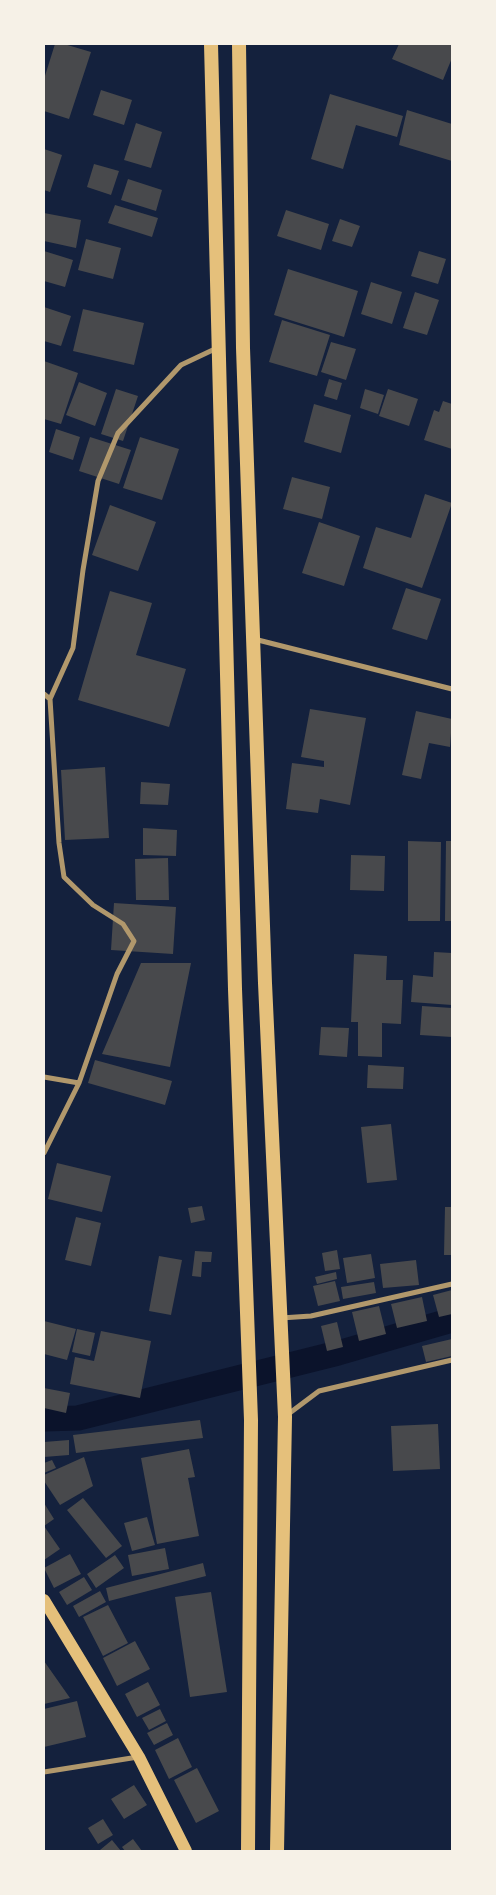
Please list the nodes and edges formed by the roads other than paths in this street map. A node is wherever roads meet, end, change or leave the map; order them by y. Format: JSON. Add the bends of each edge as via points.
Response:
{"nodes":[{"id":1,"x":211,"y":44,"type":"edge"},
{"id":2,"x":239,"y":44,"type":"edge"},
{"id":3,"x":218,"y":348,"type":"junction"},
{"id":4,"x":253,"y":638,"type":"junction"},
{"id":5,"x":452,"y":689,"type":"edge"},
{"id":6,"x":44,"y":694,"type":"edge"},
{"id":7,"x":50,"y":699,"type":"junction"},
{"id":8,"x":44,"y":1077,"type":"edge"},
{"id":9,"x":78,"y":1083,"type":"junction"},
{"id":10,"x":44,"y":1153,"type":"edge"},
{"id":11,"x":452,"y":1284,"type":"edge"},
{"id":12,"x":279,"y":1318,"type":"junction"},
{"id":13,"x":452,"y":1360,"type":"edge"},
{"id":14,"x":285,"y":1417,"type":"junction"},
{"id":15,"x":44,"y":1600,"type":"edge"},
{"id":16,"x":138,"y":1757,"type":"junction"},
{"id":17,"x":44,"y":1772,"type":"edge"},
{"id":18,"x":186,"y":1851,"type":"edge"},
{"id":19,"x":248,"y":1851,"type":"edge"},
{"id":20,"x":277,"y":1851,"type":"edge"}],
"edges":[{"from":1,"to":3,"type":"highway"},
{"from":2,"to":4,"type":"highway","via":[[243,348]]},
{"from":3,"to":7,"type":"street","via":[[181,365],[118,433],[98,481],[73,648]]},
{"from":3,"to":19,"type":"highway","via":[[251,1420]]},
{"from":4,"to":5,"type":"street"},
{"from":4,"to":12,"type":"highway"},
{"from":6,"to":7,"type":"street"},
{"from":7,"to":9,"type":"street","via":[[64,877],[93,905],[123,924],[134,941],[117,974]]},
{"from":8,"to":9,"type":"street"},
{"from":9,"to":10,"type":"street"},
{"from":11,"to":12,"type":"street","via":[[311,1316]]},
{"from":12,"to":14,"type":"highway"},
{"from":13,"to":14,"type":"street","via":[[319,1391]]},
{"from":14,"to":20,"type":"highway"},
{"from":15,"to":16,"type":"main road"},
{"from":16,"to":17,"type":"street"},
{"from":16,"to":18,"type":"main road"}]}
